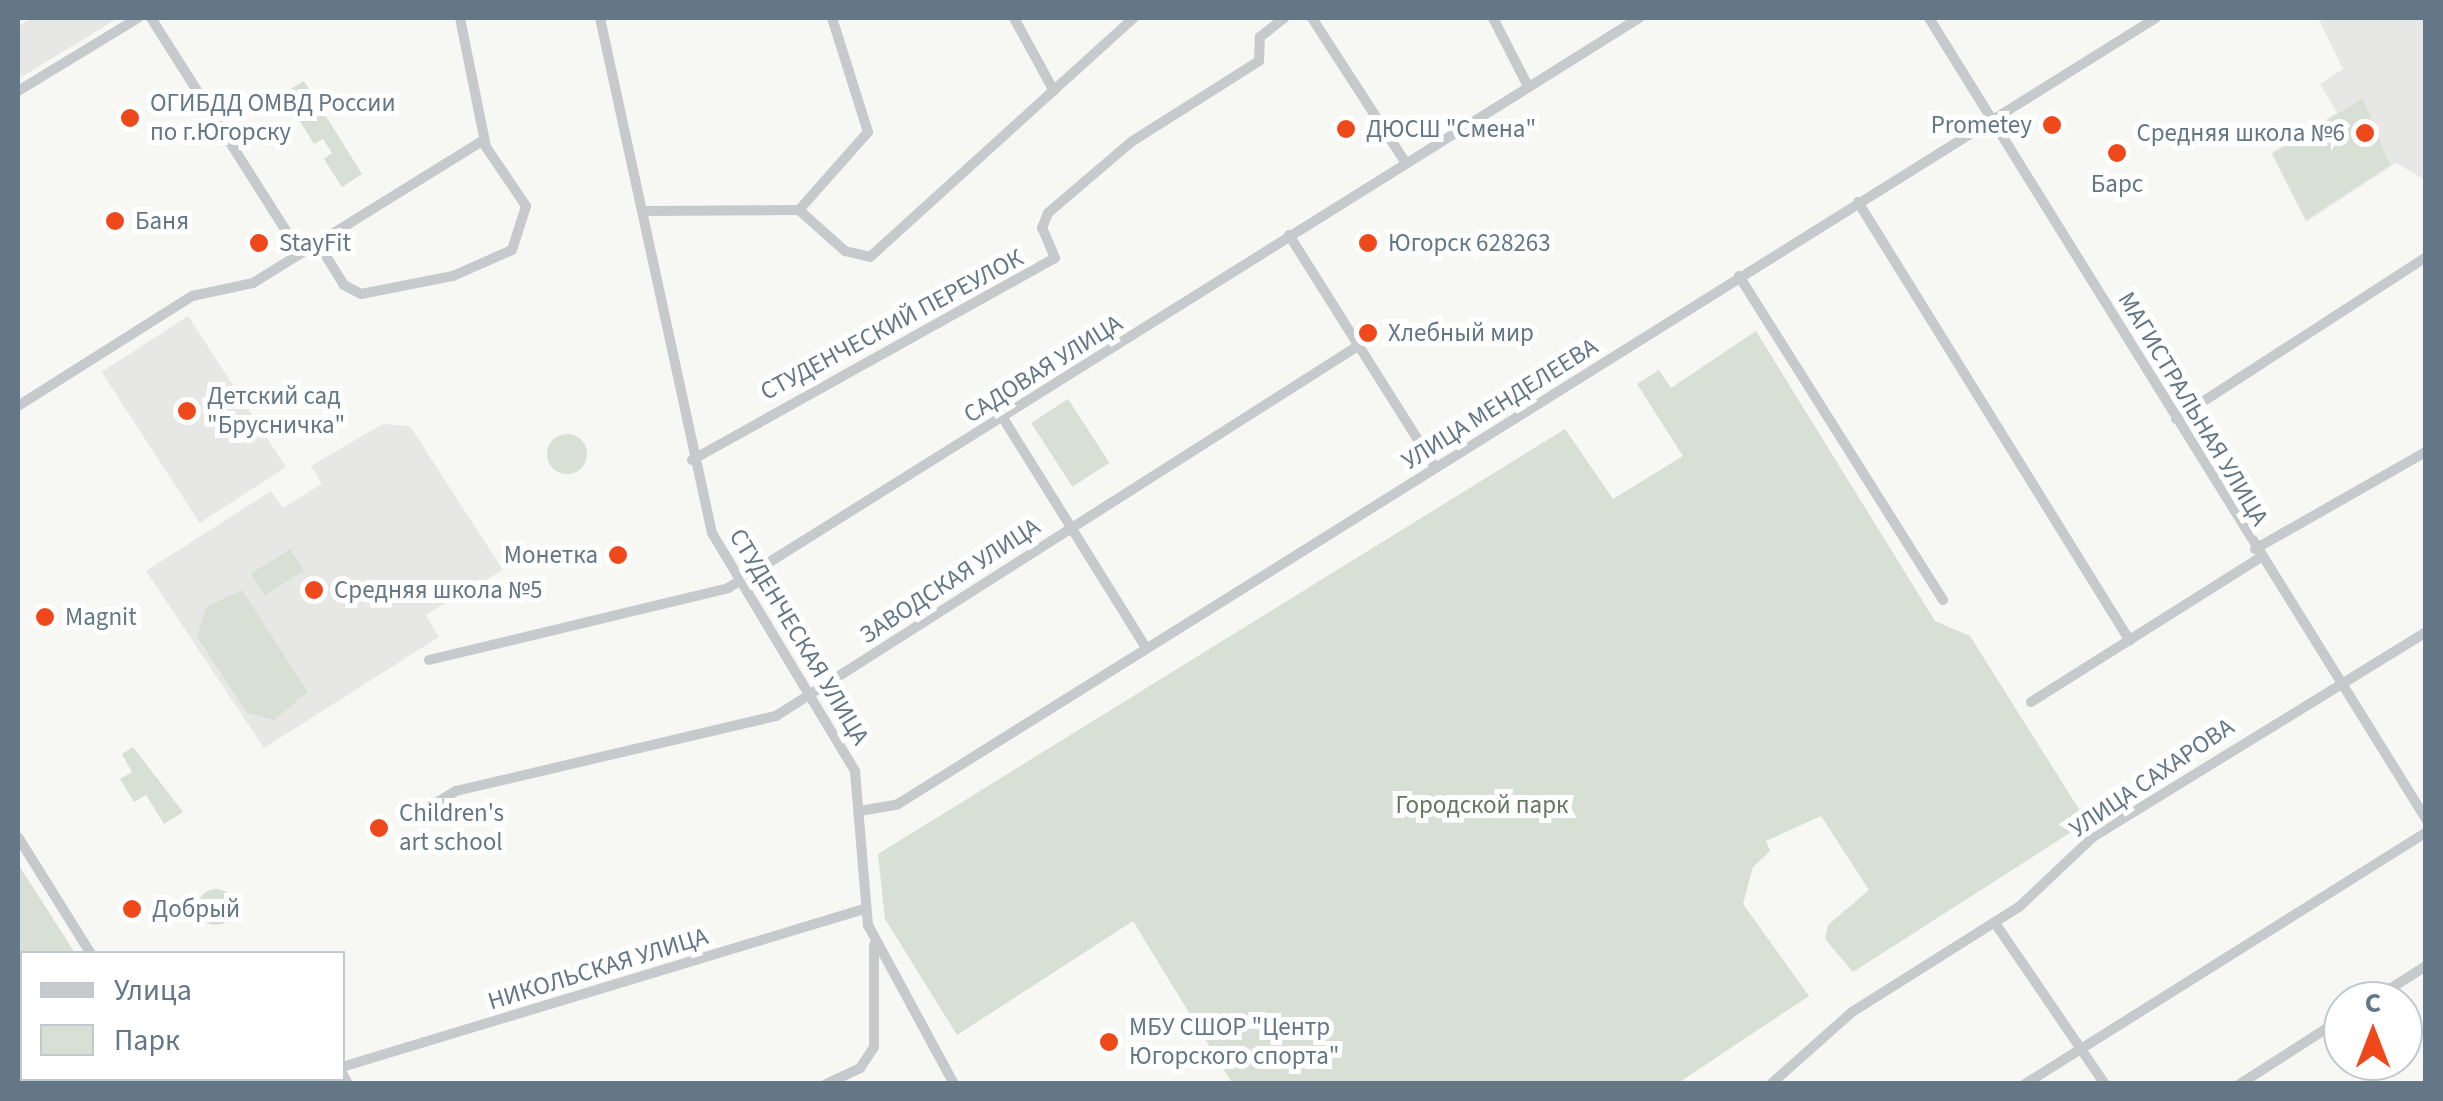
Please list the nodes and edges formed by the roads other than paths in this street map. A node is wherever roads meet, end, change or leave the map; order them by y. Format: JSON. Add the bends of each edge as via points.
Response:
{"nodes":[{"id":1,"x":138,"y":18,"type":"edge"},
{"id":2,"x":150,"y":18,"type":"edge"},
{"id":3,"x":460,"y":18,"type":"edge"},
{"id":4,"x":600,"y":18,"type":"edge"},
{"id":5,"x":832,"y":18,"type":"edge"},
{"id":6,"x":1014,"y":18,"type":"edge"},
{"id":7,"x":1134,"y":18,"type":"edge"},
{"id":8,"x":1284,"y":18,"type":"edge"},
{"id":9,"x":1312,"y":18,"type":"edge"},
{"id":10,"x":1494,"y":18,"type":"edge"},
{"id":11,"x":1639,"y":18,"type":"edge"},
{"id":12,"x":1929,"y":18,"type":"edge"},
{"id":13,"x":2156,"y":18,"type":"edge"},
{"id":14,"x":1528,"y":86,"type":"junction"},
{"id":15,"x":18,"y":91,"type":"edge"},
{"id":16,"x":1054,"y":91,"type":"junction"},
{"id":17,"x":1992,"y":119,"type":"junction"},
{"id":18,"x":484,"y":140,"type":"junction"},
{"id":19,"x":1404,"y":162,"type":"junction"},
{"id":20,"x":1858,"y":202,"type":"junction"},
{"id":21,"x":799,"y":210,"type":"junction"},
{"id":22,"x":644,"y":211,"type":"junction"},
{"id":23,"x":1289,"y":235,"type":"junction"},
{"id":24,"x":316,"y":240,"type":"junction"},
{"id":25,"x":299,"y":251,"type":"junction"},
{"id":26,"x":2426,"y":256,"type":"edge"},
{"id":27,"x":1738,"y":276,"type":"junction"},
{"id":28,"x":1358,"y":346,"type":"junction"},
{"id":29,"x":18,"y":406,"type":"edge"},
{"id":30,"x":1002,"y":418,"type":"junction"},
{"id":31,"x":2176,"y":419,"type":"junction"},
{"id":32,"x":2426,"y":452,"type":"edge"},
{"id":33,"x":692,"y":460,"type":"junction"},
{"id":34,"x":1436,"y":468,"type":"junction"},
{"id":35,"x":1072,"y":527,"type":"junction"},
{"id":36,"x":2258,"y":553,"type":"junction"},
{"id":37,"x":738,"y":582,"type":"junction"},
{"id":38,"x":1942,"y":600,"type":"dead end"},
{"id":39,"x":2426,"y":632,"type":"edge"},
{"id":40,"x":2130,"y":641,"type":"junction"},
{"id":41,"x":1146,"y":648,"type":"junction"},
{"id":42,"x":429,"y":660,"type":"dead end"},
{"id":43,"x":2340,"y":685,"type":"junction"},
{"id":44,"x":809,"y":695,"type":"junction"},
{"id":45,"x":2031,"y":702,"type":"dead end"},
{"id":46,"x":860,"y":811,"type":"junction"},
{"id":47,"x":421,"y":812,"type":"dead end"},
{"id":48,"x":2426,"y":819,"type":"edge"},
{"id":49,"x":2426,"y":832,"type":"edge"},
{"id":50,"x":18,"y":836,"type":"edge"},
{"id":51,"x":864,"y":909,"type":"junction"},
{"id":52,"x":1995,"y":923,"type":"junction"},
{"id":53,"x":874,"y":945,"type":"junction"},
{"id":54,"x":89,"y":951,"type":"edge"},
{"id":55,"x":2426,"y":966,"type":"edge"},
{"id":56,"x":2402,"y":981,"type":"edge"},
{"id":57,"x":2323,"y":1031,"type":"edge"},
{"id":58,"x":2080,"y":1048,"type":"junction"},
{"id":59,"x":345,"y":1069,"type":"edge"},
{"id":60,"x":851,"y":1079,"type":"edge"},
{"id":61,"x":826,"y":1084,"type":"edge"},
{"id":62,"x":954,"y":1084,"type":"edge"},
{"id":63,"x":1772,"y":1084,"type":"edge"},
{"id":64,"x":2025,"y":1084,"type":"edge"},
{"id":65,"x":2105,"y":1084,"type":"edge"},
{"id":66,"x":2240,"y":1084,"type":"edge"}],
"edges":[{"from":1,"to":15,"type":"street"},
{"from":2,"to":25,"type":"street"},
{"from":3,"to":18,"type":"street"},
{"from":4,"to":22,"type":"street","name":"СТУДЕНЧЕСКАЯ УЛИЦА"},
{"from":5,"to":21,"type":"street","via":[[868,132]]},
{"from":6,"to":16,"type":"street"},
{"from":7,"to":16,"type":"street"},
{"from":8,"to":33,"type":"street","name":"СТУДЕНЧЕСКИЙ ПЕРЕУЛОК","via":[[1260,37],[1259,61],[1132,142],[1048,212],[1042,228],[1055,258]]},
{"from":9,"to":19,"type":"street"},
{"from":10,"to":14,"type":"street"},
{"from":11,"to":14,"type":"street","name":"САДОВАЯ УЛИЦА"},
{"from":12,"to":17,"type":"street","name":"МАГИСТРАЛЬНАЯ УЛИЦА"},
{"from":13,"to":17,"type":"street","name":"УЛИЦА МЕНДЕЛЕЕВА"},
{"from":14,"to":19,"type":"street","name":"САДОВАЯ УЛИЦА"},
{"from":16,"to":21,"type":"street","via":[[883,249],[862,258]]},
{"from":17,"to":20,"type":"street","name":"УЛИЦА МЕНДЕЛЕЕВА"},
{"from":17,"to":31,"type":"street","name":"МАГИСТРАЛЬНАЯ УЛИЦА"},
{"from":18,"to":24,"type":"street"},
{"from":18,"to":24,"type":"street","via":[[526,206],[508,254],[372,294],[344,285]]},
{"from":19,"to":23,"type":"street","name":"САДОВАЯ УЛИЦА"},
{"from":20,"to":27,"type":"street","name":"УЛИЦА МЕНДЕЛЕЕВА"},
{"from":20,"to":40,"type":"street"},
{"from":21,"to":22,"type":"street"},
{"from":22,"to":33,"type":"street","name":"СТУДЕНЧЕСКАЯ УЛИЦА"},
{"from":23,"to":28,"type":"street"},
{"from":23,"to":30,"type":"street","name":"САДОВАЯ УЛИЦА"},
{"from":24,"to":25,"type":"street"},
{"from":25,"to":29,"type":"street","via":[[245,286],[192,296]]},
{"from":26,"to":31,"type":"street"},
{"from":27,"to":34,"type":"street","name":"УЛИЦА МЕНДЕЛЕЕВА"},
{"from":27,"to":38,"type":"street"},
{"from":28,"to":34,"type":"street"},
{"from":28,"to":35,"type":"street","name":"ЗАВОДСКАЯ УЛИЦА"},
{"from":30,"to":35,"type":"street"},
{"from":30,"to":37,"type":"street","name":"САДОВАЯ УЛИЦА"},
{"from":31,"to":36,"type":"street","name":"МАГИСТРАЛЬНАЯ УЛИЦА"},
{"from":32,"to":36,"type":"street"},
{"from":33,"to":37,"type":"street","name":"СТУДЕНЧЕСКАЯ УЛИЦА"},
{"from":34,"to":41,"type":"street","name":"УЛИЦА МЕНДЕЛЕЕВА"},
{"from":35,"to":41,"type":"street"},
{"from":35,"to":44,"type":"street","name":"ЗАВОДСКАЯ УЛИЦА"},
{"from":36,"to":40,"type":"street"},
{"from":36,"to":43,"type":"street","name":"МАГИСТРАЛЬНАЯ УЛИЦА"},
{"from":37,"to":42,"type":"street","name":"САДОВАЯ УЛИЦА"},
{"from":37,"to":44,"type":"street","name":"СТУДЕНЧЕСКАЯ УЛИЦА"},
{"from":39,"to":43,"type":"street","name":"УЛИЦА САХАРОВА"},
{"from":40,"to":45,"type":"street"},
{"from":41,"to":46,"type":"street","name":"УЛИЦА МЕНДЕЛЕЕВА","via":[[898,804]]},
{"from":43,"to":48,"type":"street","name":"МАГИСТРАЛЬНАЯ УЛИЦА"},
{"from":43,"to":52,"type":"street","name":"УЛИЦА САХАРОВА","via":[[2093,837]]},
{"from":44,"to":46,"type":"street","name":"СТУДЕНЧЕСКАЯ УЛИЦА","via":[[855,771]]},
{"from":44,"to":47,"type":"street","name":"ЗАВОДСКАЯ УЛИЦА","via":[[744,728],[456,791]]},
{"from":46,"to":51,"type":"street","name":"СТУДЕНЧЕСКАЯ УЛИЦА"},
{"from":49,"to":58,"type":"street"},
{"from":50,"to":54,"type":"street"},
{"from":51,"to":53,"type":"street","name":"СТУДЕНЧЕСКАЯ УЛИЦА"},
{"from":51,"to":59,"type":"street","name":"НИКОЛЬСКАЯ УЛИЦА"},
{"from":52,"to":58,"type":"street"},
{"from":52,"to":63,"type":"street","name":"УЛИЦА САХАРОВА","via":[[1852,1012]]},
{"from":53,"to":60,"type":"street","via":[[874,1048]]},
{"from":53,"to":62,"type":"street","name":"СТУДЕНЧЕСКАЯ УЛИЦА"},
{"from":55,"to":56,"type":"street"},
{"from":57,"to":66,"type":"street"},
{"from":58,"to":64,"type":"street"},
{"from":58,"to":65,"type":"street"},
{"from":60,"to":61,"type":"street"}]}
